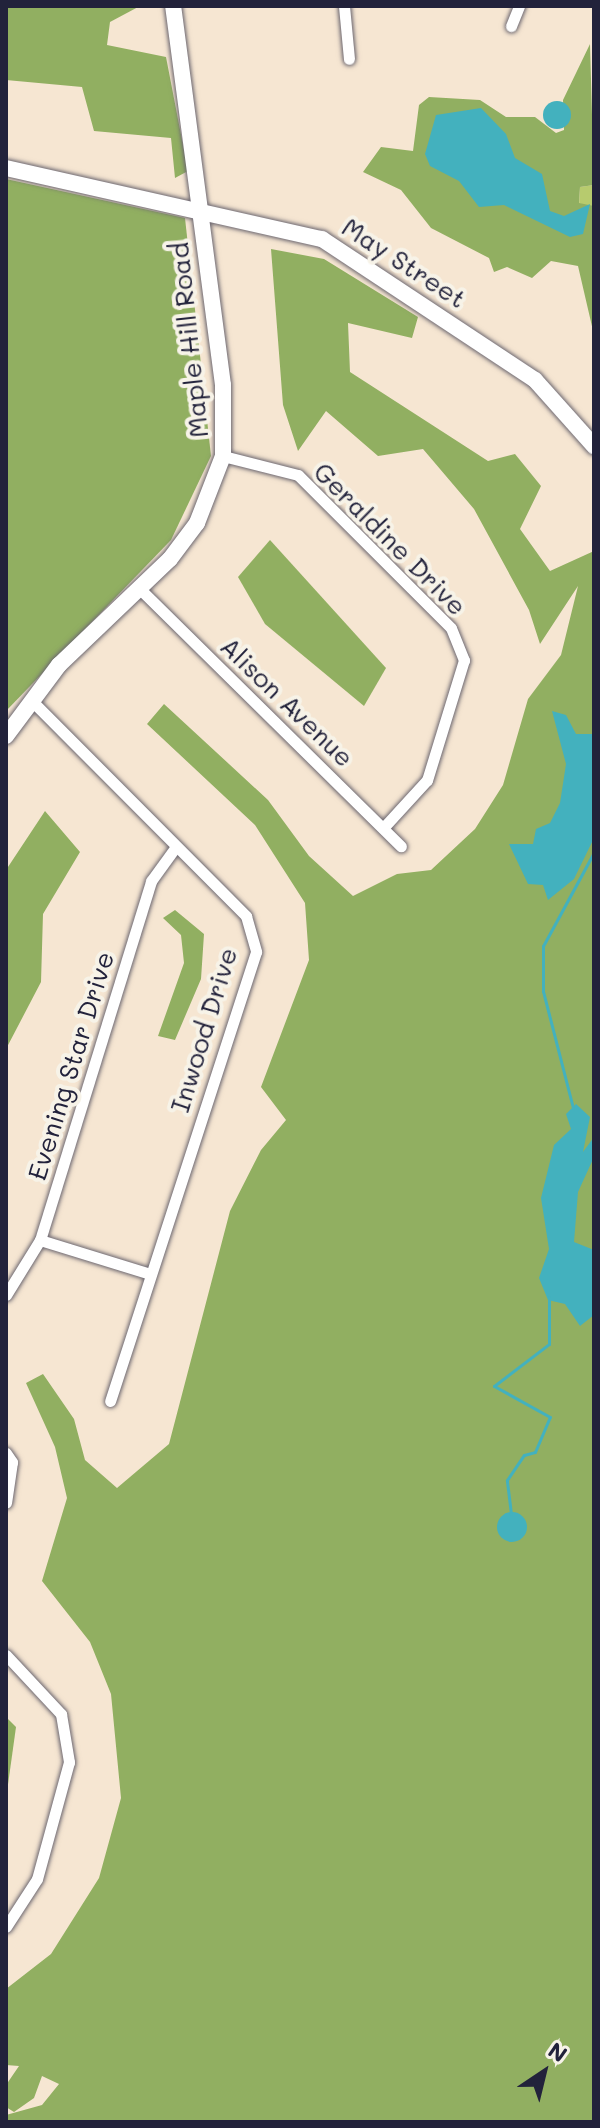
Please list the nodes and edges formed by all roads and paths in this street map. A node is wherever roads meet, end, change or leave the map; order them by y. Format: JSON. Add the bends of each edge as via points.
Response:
{"nodes":[{"id":1,"x":173,"y":6,"type":"edge"},
{"id":2,"x":344,"y":6,"type":"edge"},
{"id":3,"x":519,"y":6,"type":"edge"},
{"id":4,"x":511,"y":26,"type":"dead end"},
{"id":5,"x":349,"y":59,"type":"dead end"},
{"id":6,"x":6,"y":168,"type":"edge"},
{"id":7,"x":200,"y":208,"type":"junction"},
{"id":8,"x":594,"y":446,"type":"edge"},
{"id":9,"x":223,"y":456,"type":"junction"},
{"id":10,"x":141,"y":590,"type":"junction"},
{"id":11,"x":31,"y":700,"type":"junction"},
{"id":12,"x":6,"y":736,"type":"edge"},
{"id":13,"x":383,"y":828,"type":"junction"},
{"id":14,"x":401,"y":846,"type":"dead end"},
{"id":15,"x":175,"y":848,"type":"junction"},
{"id":16,"x":40,"y":1240,"type":"junction"},
{"id":17,"x":147,"y":1273,"type":"junction"},
{"id":18,"x":6,"y":1295,"type":"edge"},
{"id":19,"x":110,"y":1401,"type":"dead end"},
{"id":20,"x":6,"y":1453,"type":"edge"},
{"id":21,"x":6,"y":1503,"type":"edge"},
{"id":22,"x":6,"y":1655,"type":"edge"},
{"id":23,"x":6,"y":1927,"type":"edge"}],
"edges":[{"from":1,"to":7,"type":"street","name":"Maple Hill Road"},
{"from":2,"to":5,"type":"street"},
{"from":3,"to":4,"type":"street"},
{"from":6,"to":7,"type":"street","name":"May Street"},
{"from":7,"to":8,"type":"street","name":"May Street","via":[[312,235],[354,256],[535,380]]},
{"from":7,"to":9,"type":"street","name":"Maple Hill Road","via":[[223,385]]},
{"from":9,"to":10,"type":"street","name":"Maple Hill Road","via":[[197,523]]},
{"from":9,"to":13,"type":"street","name":"Geraldine Drive","via":[[298,475],[451,628],[464,660],[427,780]]},
{"from":10,"to":11,"type":"street","name":"Maple Hill Road"},
{"from":10,"to":13,"type":"street","name":"Alison Avenue"},
{"from":11,"to":12,"type":"street","name":"Maple Hill Road"},
{"from":11,"to":15,"type":"street","name":"Inwood Drive"},
{"from":13,"to":14,"type":"street","name":"Alison Avenue"},
{"from":15,"to":16,"type":"street","name":"Evening Star Drive","via":[[151,881]]},
{"from":15,"to":17,"type":"street","name":"Inwood Drive","via":[[246,916],[256,952]]},
{"from":16,"to":17,"type":"street"},
{"from":16,"to":18,"type":"street","name":"Evening Star Drive"},
{"from":17,"to":19,"type":"street","name":"Inwood Drive"},
{"from":20,"to":21,"type":"street","via":[[12,1462]]},
{"from":22,"to":23,"type":"street","via":[[61,1714],[69,1762],[37,1879]]}]}
